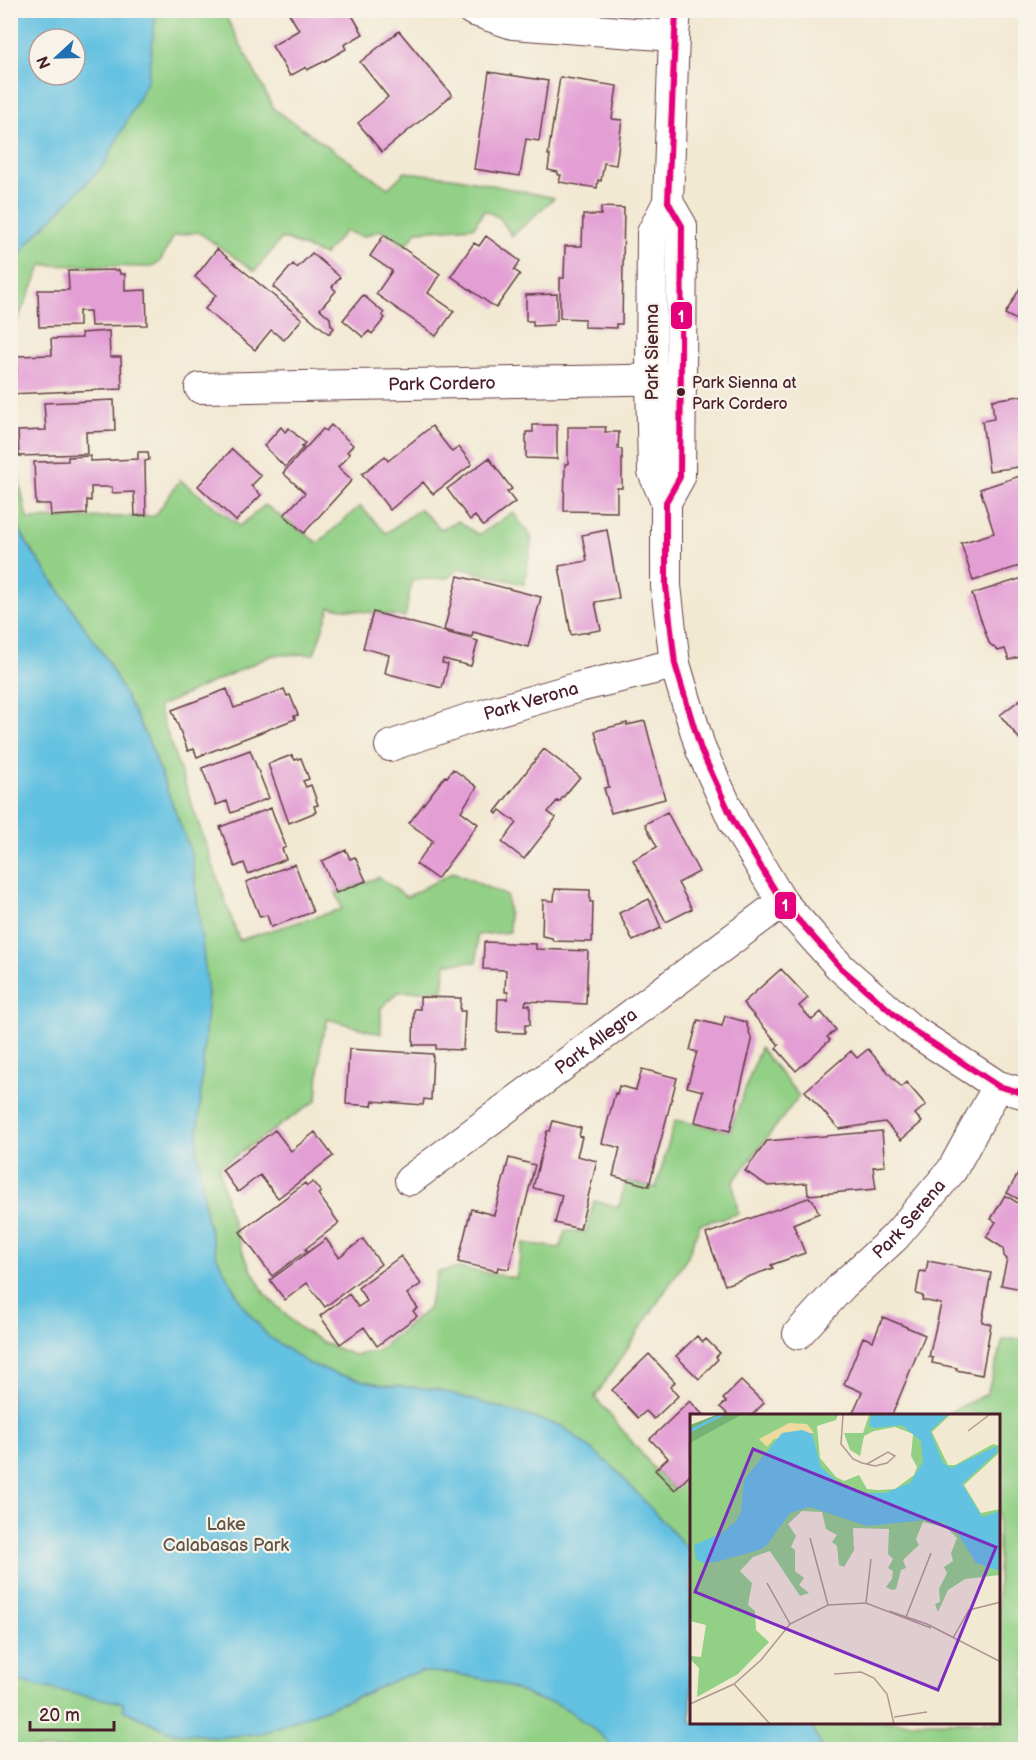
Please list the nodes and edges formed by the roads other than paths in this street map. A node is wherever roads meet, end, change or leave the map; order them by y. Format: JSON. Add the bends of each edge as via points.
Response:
{"nodes":[{"id":1,"x":472,"y":10,"type":"edge"},
{"id":2,"x":675,"y":23,"type":"edge"},
{"id":3,"x":668,"y":202,"type":"junction"},
{"id":4,"x":681,"y":379,"type":"junction"},
{"id":5,"x":651,"y":380,"type":"junction"},
{"id":6,"x":200,"y":388,"type":"dead end"},
{"id":7,"x":666,"y":502,"type":"junction"},
{"id":8,"x":675,"y":664,"type":"junction"},
{"id":9,"x":390,"y":746,"type":"dead end"},
{"id":10,"x":782,"y":902,"type":"junction"},
{"id":11,"x":1012,"y":1090,"type":"edge"},
{"id":12,"x":410,"y":1180,"type":"dead end"},
{"id":13,"x":798,"y":1334,"type":"dead end"}],
"edges":[{"from":1,"to":2,"type":"street","via":[[513,24]]},
{"from":2,"to":3,"type":"street","name":"Park Sienna"},
{"from":3,"to":4,"type":"street","name":"Park Sienna","via":[[682,226]]},
{"from":3,"to":5,"type":"street","name":"Park Sienna","via":[[652,233]]},
{"from":4,"to":5,"type":"street","name":"Park Cordero"},
{"from":4,"to":7,"type":"street","name":"Park Sienna","via":[[680,477]]},
{"from":5,"to":6,"type":"street","name":"Park Cordero"},
{"from":5,"to":7,"type":"street","name":"Park Sienna","via":[[653,472]]},
{"from":7,"to":8,"type":"street","name":"Park Sienna","via":[[666,586]]},
{"from":8,"to":9,"type":"street","name":"Park Verona","via":[[567,690]]},
{"from":8,"to":10,"type":"street","name":"Park Sienna","via":[[701,750],[734,822]]},
{"from":10,"to":11,"type":"street","name":"Park Sienna","via":[[841,968],[910,1029]]},
{"from":10,"to":12,"type":"street","name":"Park Allegra"},
{"from":11,"to":13,"type":"street","name":"Park Serena","via":[[895,1237]]}]}
